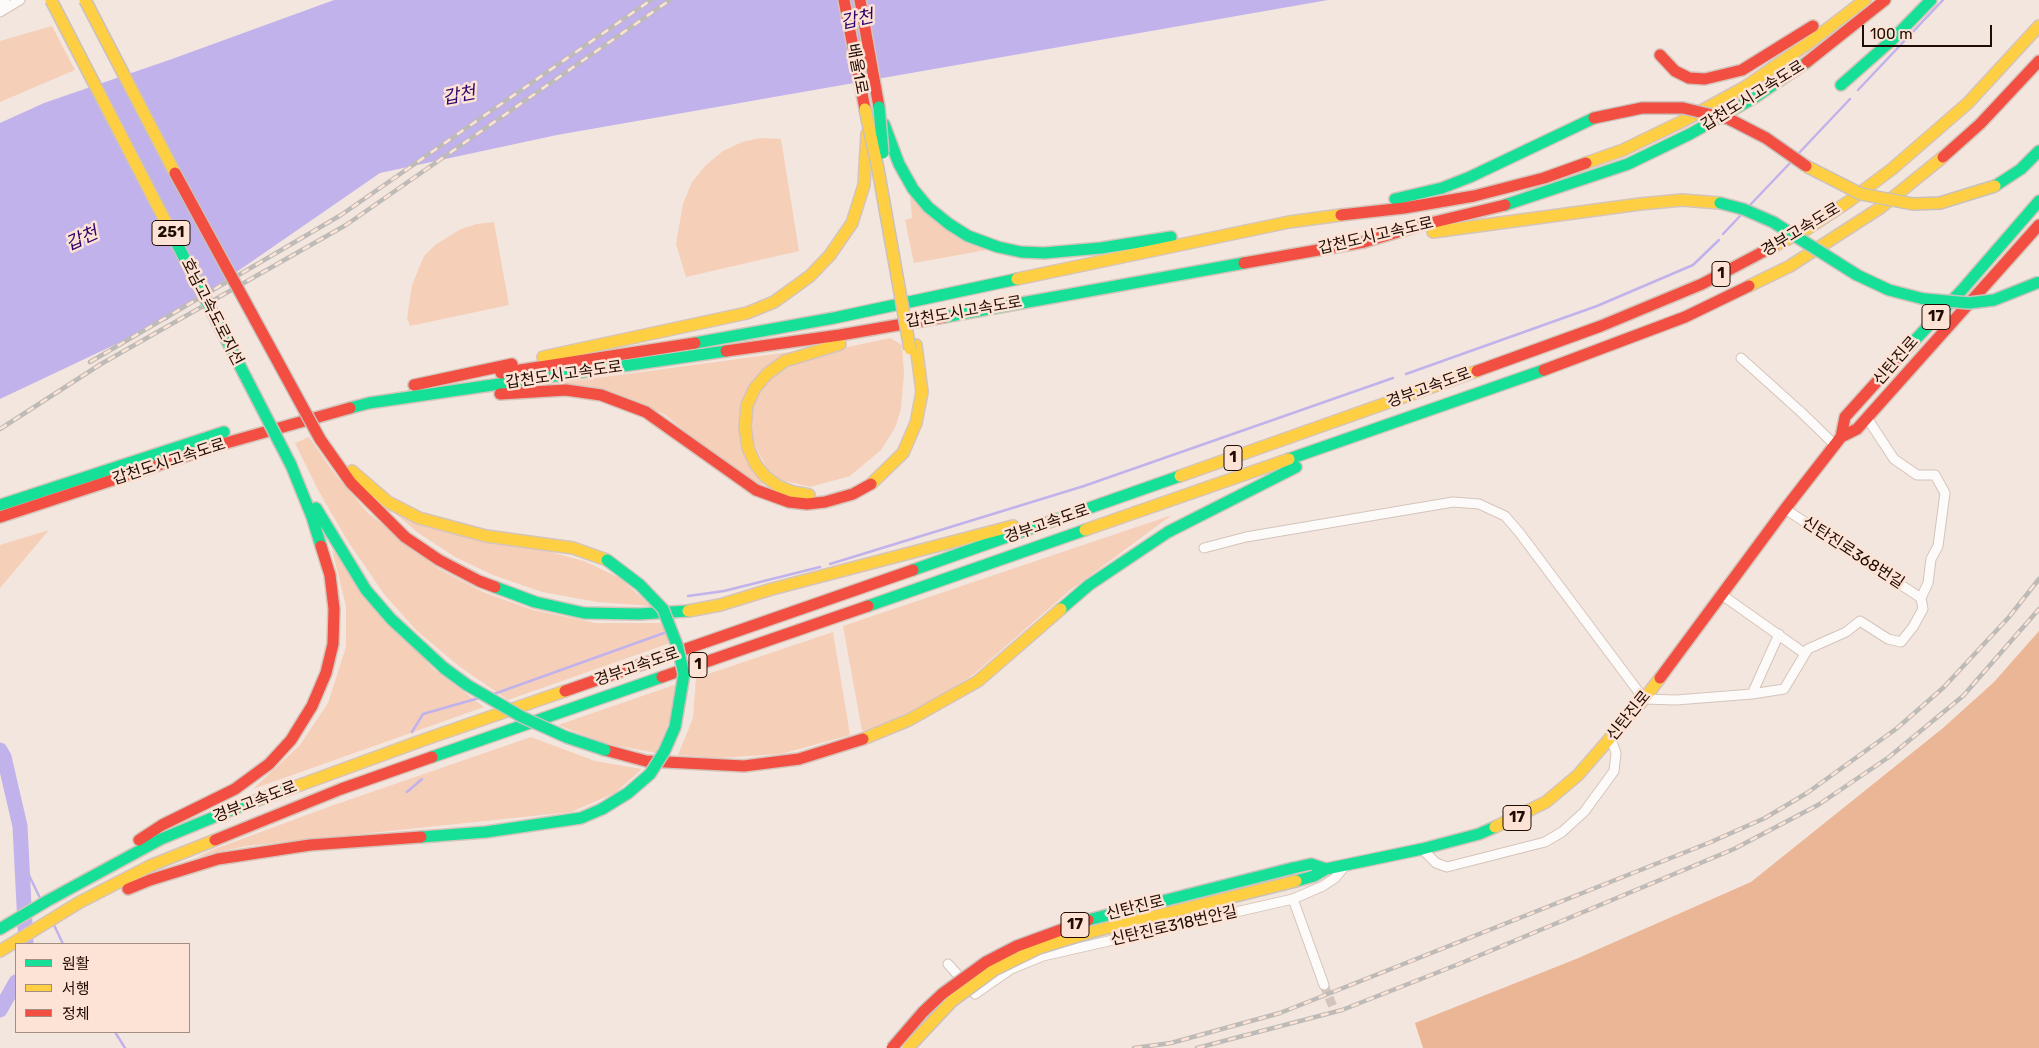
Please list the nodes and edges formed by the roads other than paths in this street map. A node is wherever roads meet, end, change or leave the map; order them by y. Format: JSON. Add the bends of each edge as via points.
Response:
{"nodes":[{"id":1,"x":5,"y":0,"type":"edge"},
{"id":2,"x":20,"y":0,"type":"edge"},
{"id":3,"x":50,"y":0,"type":"edge"},
{"id":4,"x":86,"y":0,"type":"edge"},
{"id":5,"x":844,"y":0,"type":"edge"},
{"id":6,"x":860,"y":0,"type":"edge"},
{"id":7,"x":1847,"y":0,"type":"edge"},
{"id":8,"x":1865,"y":0,"type":"edge"},
{"id":9,"x":1884,"y":0,"type":"edge"},
{"id":10,"x":1931,"y":0,"type":"edge"},
{"id":11,"x":0,"y":6,"type":"edge"},
{"id":12,"x":0,"y":12,"type":"edge"},
{"id":13,"x":2039,"y":26,"type":"edge"},
{"id":14,"x":1660,"y":55,"type":"dead end"},
{"id":15,"x":2039,"y":61,"type":"edge"},
{"id":16,"x":1842,"y":85,"type":"dead end"},
{"id":17,"x":879,"y":106,"type":"junction"},
{"id":18,"x":865,"y":109,"type":"junction"},
{"id":19,"x":2039,"y":152,"type":"edge"},
{"id":20,"x":2039,"y":201,"type":"edge"},
{"id":21,"x":1337,"y":215,"type":"junction"},
{"id":22,"x":1289,"y":222,"type":"junction"},
{"id":23,"x":2039,"y":225,"type":"edge"},
{"id":24,"x":1364,"y":242,"type":"junction"},
{"id":25,"x":2039,"y":282,"type":"edge"},
{"id":26,"x":1000,"y":305,"type":"junction"},
{"id":27,"x":913,"y":347,"type":"junction"},
{"id":28,"x":1740,"y":358,"type":"dead end"},
{"id":29,"x":414,"y":385,"type":"junction"},
{"id":30,"x":446,"y":392,"type":"junction"},
{"id":31,"x":1867,"y":418,"type":"junction"},
{"id":32,"x":1351,"y":438,"type":"junction"},
{"id":33,"x":320,"y":439,"type":"junction"},
{"id":34,"x":1838,"y":441,"type":"junction"},
{"id":35,"x":291,"y":465,"type":"junction"},
{"id":36,"x":1126,"y":496,"type":"junction"},
{"id":37,"x":0,"y":505,"type":"edge"},
{"id":38,"x":1785,"y":509,"type":"junction"},
{"id":39,"x":0,"y":517,"type":"edge"},
{"id":40,"x":1204,"y":548,"type":"dead end"},
{"id":41,"x":1722,"y":595,"type":"junction"},
{"id":42,"x":1921,"y":598,"type":"junction"},
{"id":43,"x":1778,"y":634,"type":"junction"},
{"id":44,"x":1804,"y":653,"type":"junction"},
{"id":45,"x":1752,"y":694,"type":"junction"},
{"id":46,"x":1644,"y":698,"type":"junction"},
{"id":47,"x":1611,"y":739,"type":"junction"},
{"id":48,"x":1422,"y":849,"type":"junction"},
{"id":49,"x":1347,"y":864,"type":"junction"},
{"id":50,"x":1326,"y":869,"type":"junction"},
{"id":51,"x":1293,"y":899,"type":"junction"},
{"id":52,"x":47,"y":901,"type":"junction"},
{"id":53,"x":56,"y":916,"type":"junction"},
{"id":54,"x":0,"y":929,"type":"edge"},
{"id":55,"x":0,"y":951,"type":"edge"},
{"id":56,"x":948,"y":964,"type":"dead end"},
{"id":57,"x":1324,"y":985,"type":"tunnel mouth"},
{"id":58,"x":892,"y":1048,"type":"edge"},
{"id":59,"x":908,"y":1048,"type":"edge"}],
"edges":[{"from":1,"to":11,"type":"street"},
{"from":2,"to":12,"type":"street"},
{"from":3,"to":35,"type":"main road","name":"호남고속도로지선","number":"251","bridge":true},
{"from":4,"to":33,"type":"main road","name":"호남고속도로지선","number":"251","bridge":true},
{"from":5,"to":18,"type":"main road","name":"배울1로"},
{"from":6,"to":17,"type":"main road","name":"배울1로"},
{"from":7,"to":14,"type":"main road","via":[[1807,31],[1742,70],[1706,79],[1689,78],[1675,71]]},
{"from":8,"to":21,"type":"main road","name":"갑천도시고속도로","via":[[1746,87],[1623,150],[1544,178],[1474,196]]},
{"from":9,"to":24,"type":"main road","name":"갑천도시고속도로","via":[[1820,53],[1754,98],[1628,164],[1550,192]]},
{"from":10,"to":16,"type":"main road"},
{"from":13,"to":36,"type":"main road","name":"경부고속도로","number":"1","via":[[1968,103],[1892,170],[1824,218],[1767,251],[1702,284],[1610,322]]},
{"from":15,"to":32,"type":"main road","name":"경부고속도로","number":"1","via":[[1980,124],[1914,182],[1790,266],[1629,340]]},
{"from":17,"to":22,"type":"main road","bridge":true,"via":[[899,164],[928,207],[968,236],[998,247],[1021,252],[1077,251],[1234,226]]},
{"from":17,"to":27,"type":"main road","bridge":true},
{"from":18,"to":27,"type":"main road","bridge":true},
{"from":18,"to":29,"type":"main road","bridge":true,"via":[[864,185],[852,223],[830,255],[810,276],[774,302],[717,320]]},
{"from":19,"to":21,"type":"main road","bridge":true,"via":[[1996,186],[1940,203],[1913,204],[1861,194],[1814,171],[1766,138],[1729,119],[1682,108],[1642,108],[1594,118],[1442,188]]},
{"from":20,"to":34,"type":"main road","name":"신탄진로","number":"17","via":[[1846,417]]},
{"from":21,"to":22,"type":"main road","name":"갑천도시고속도로"},
{"from":22,"to":29,"type":"main road","name":"갑천도시고속도로","via":[[825,320],[645,352]]},
{"from":23,"to":31,"type":"main road","name":"신탄진로","number":"17"},
{"from":24,"to":25,"type":"main road","bridge":true,"via":[[1682,200],[1720,203],[1743,209],[1772,222],[1857,275],[1889,290],[1924,299],[1969,303],[1994,300]]},
{"from":24,"to":26,"type":"main road","name":"갑천도시고속도로"},
{"from":26,"to":27,"type":"main road","via":[[816,350],[785,362],[767,374],[747,405],[744,427],[748,448],[756,465],[778,486],[809,495],[824,494],[862,480],[885,462],[902,438],[911,410]]},
{"from":26,"to":30,"type":"main road","name":"갑천도시고속도로","via":[[840,335]]},
{"from":27,"to":30,"type":"main road","via":[[922,392],[916,423],[902,453],[867,487],[841,498],[807,504],[789,502],[756,490],[646,412],[601,395],[566,390],[494,394]]},
{"from":28,"to":34,"type":"street"},
{"from":29,"to":37,"type":"main road","name":"갑천도시고속도로","via":[[366,394],[214,435]]},
{"from":30,"to":39,"type":"main road","name":"갑천도시고속도로","via":[[335,411],[219,445]]},
{"from":31,"to":34,"type":"main road","name":"신탄진로","number":"17"},
{"from":31,"to":42,"type":"street","via":[[1894,459],[1917,475],[1935,475],[1945,493],[1938,546],[1931,559],[1928,583]]},
{"from":32,"to":35,"type":"main road","bridge":true,"via":[[1168,532],[1089,585],[978,681],[909,720],[799,759],[744,766],[646,761],[605,750],[522,717],[467,685],[390,619],[366,590]]},
{"from":32,"to":53,"type":"main road","name":"경부고속도로","number":"1","via":[[341,788],[152,865]]},
{"from":33,"to":36,"type":"main road","via":[[351,483],[373,507],[405,536],[439,560],[479,581],[535,602],[584,612],[648,614],[685,612],[720,605]]},
{"from":33,"to":53,"type":"main road","bridge":true,"via":[[388,502],[419,518],[486,536],[573,548],[607,560],[640,585],[663,609],[684,674],[682,700],[664,752],[650,774],[628,793],[581,818],[496,831],[310,845],[218,859],[150,880]]},
{"from":34,"to":38,"type":"main road","name":"신탄진로","number":"17"},
{"from":35,"to":52,"type":"main road","via":[[330,575],[334,609],[333,644],[326,673],[312,706],[291,740],[269,764],[249,779],[216,800],[162,825]]},
{"from":36,"to":52,"type":"main road","name":"경부고속도로","number":"1","via":[[236,808],[161,839]]},
{"from":38,"to":41,"type":"main road","name":"신탄진로","number":"17"},
{"from":38,"to":42,"type":"street","name":"신탄진로368번길"},
{"from":40,"to":46,"type":"street","via":[[1246,537],[1453,502],[1479,504],[1505,516],[1519,532]]},
{"from":41,"to":43,"type":"street"},
{"from":41,"to":46,"type":"main road","name":"신탄진로","number":"17"},
{"from":42,"to":44,"type":"street","via":[[1923,609],[1901,642],[1888,639],[1860,621],[1846,632]]},
{"from":43,"to":44,"type":"street"},
{"from":43,"to":45,"type":"street"},
{"from":44,"to":45,"type":"street","via":[[1784,689]]},
{"from":45,"to":46,"type":"street","via":[[1676,700]]},
{"from":46,"to":47,"type":"main road","name":"신탄진로","number":"17"},
{"from":47,"to":48,"type":"main road","name":"신탄진로","number":"17","via":[[1578,775],[1546,802],[1479,834]]},
{"from":47,"to":48,"type":"street","via":[[1616,754],[1614,771],[1584,812],[1545,842],[1448,867],[1436,863]]},
{"from":48,"to":49,"type":"main road","name":"신탄진로","number":"17"},
{"from":49,"to":50,"type":"main road","name":"신탄진로","number":"17"},
{"from":49,"to":51,"type":"street","name":"신탄진로318번안길","via":[[1335,878]]},
{"from":50,"to":58,"type":"main road","name":"신탄진로","number":"17","bridge":true,"via":[[1312,864],[1293,868],[1089,920],[1017,946],[986,962],[942,994]]},
{"from":50,"to":59,"type":"main road","name":"신탄진로","number":"17","bridge":true,"via":[[1296,881],[1039,948],[994,970],[952,1001]]},
{"from":51,"to":56,"type":"street","name":"신탄진로318번안길","via":[[1043,956],[1011,969],[975,994]]},
{"from":51,"to":57,"type":"street"},
{"from":52,"to":54,"type":"main road","name":"경부고속도로","number":"1"},
{"from":53,"to":55,"type":"main road","name":"경부고속도로","number":"1"}]}
